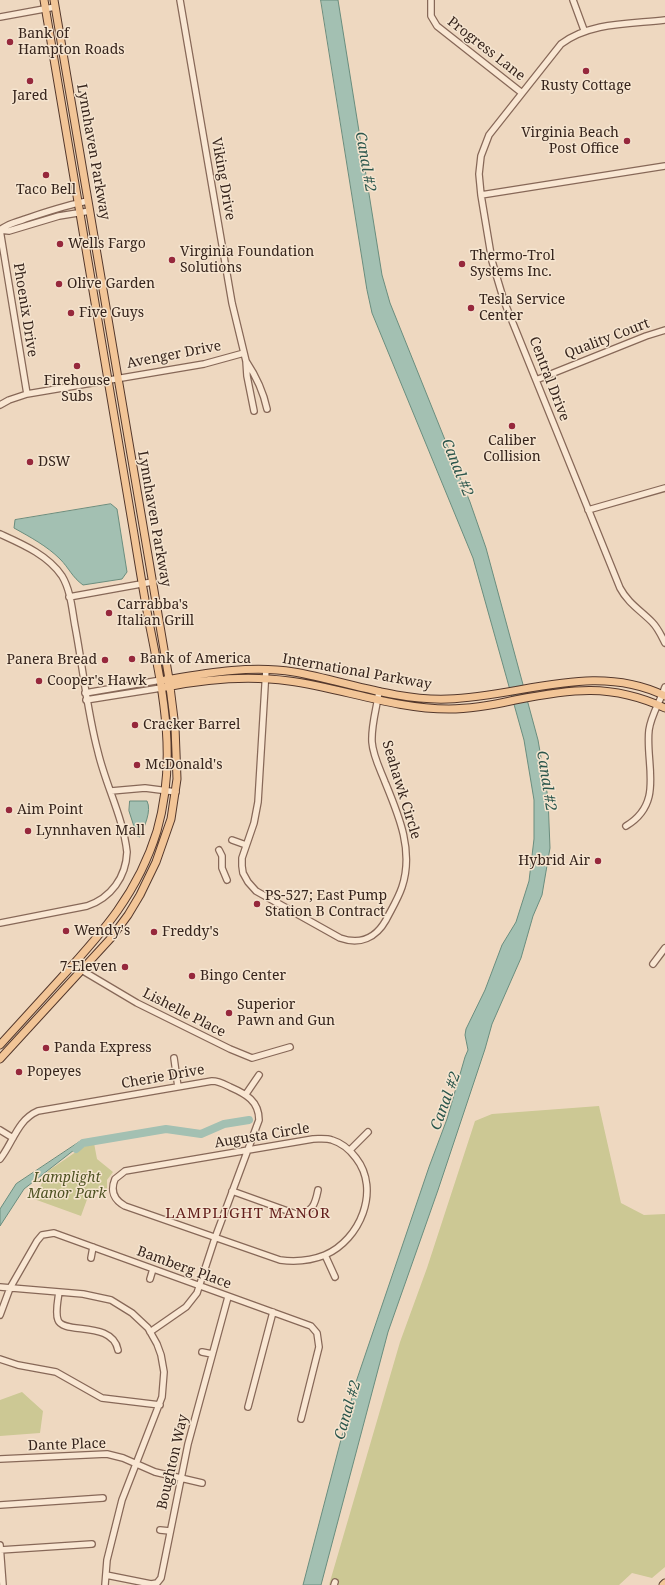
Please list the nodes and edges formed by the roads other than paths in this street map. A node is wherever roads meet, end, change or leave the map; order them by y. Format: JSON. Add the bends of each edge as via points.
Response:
{"nodes":[{"id":1,"x":44,"y":0,"type":"edge"},
{"id":2,"x":180,"y":0,"type":"edge"},
{"id":3,"x":431,"y":0,"type":"edge"},
{"id":4,"x":573,"y":0,"type":"edge"},
{"id":5,"x":55,"y":4,"type":"edge"},
{"id":6,"x":46,"y":9,"type":"junction"},
{"id":7,"x":0,"y":16,"type":"edge"},
{"id":8,"x":665,"y":20,"type":"edge"},
{"id":9,"x":584,"y":30,"type":"junction"},
{"id":10,"x":522,"y":93,"type":"junction"},
{"id":11,"x":665,"y":166,"type":"edge"},
{"id":12,"x":481,"y":195,"type":"junction"},
{"id":13,"x":88,"y":201,"type":"junction"},
{"id":14,"x":79,"y":203,"type":"junction"},
{"id":15,"x":90,"y":211,"type":"junction"},
{"id":16,"x":80,"y":213,"type":"junction"},
{"id":17,"x":0,"y":230,"type":"edge"},
{"id":18,"x":665,"y":330,"type":"edge"},
{"id":19,"x":244,"y":353,"type":"junction"},
{"id":20,"x":246,"y":361,"type":"junction"},
{"id":21,"x":118,"y":379,"type":"junction"},
{"id":22,"x":109,"y":380,"type":"junction"},
{"id":23,"x":536,"y":380,"type":"junction"},
{"id":24,"x":27,"y":394,"type":"junction"},
{"id":25,"x":0,"y":406,"type":"edge"},
{"id":26,"x":267,"y":409,"type":"dead end"},
{"id":27,"x":254,"y":411,"type":"dead end"},
{"id":28,"x":665,"y":488,"type":"edge"},
{"id":29,"x":588,"y":510,"type":"junction"},
{"id":30,"x":0,"y":534,"type":"edge"},
{"id":31,"x":152,"y":582,"type":"junction"},
{"id":32,"x":142,"y":585,"type":"junction"},
{"id":33,"x":69,"y":597,"type":"junction"},
{"id":34,"x":665,"y":643,"type":"edge"},
{"id":35,"x":266,"y":669,"type":"junction"},
{"id":36,"x":266,"y":678,"type":"junction"},
{"id":37,"x":169,"y":683,"type":"junction"},
{"id":38,"x":161,"y":684,"type":"junction"},
{"id":39,"x":665,"y":688,"type":"edge"},
{"id":40,"x":379,"y":691,"type":"junction"},
{"id":41,"x":85,"y":693,"type":"junction"},
{"id":42,"x":664,"y":696,"type":"edge"},
{"id":43,"x":86,"y":700,"type":"junction"},
{"id":44,"x":378,"y":700,"type":"junction"},
{"id":45,"x":662,"y":706,"type":"edge"},
{"id":46,"x":164,"y":790,"type":"junction"},
{"id":47,"x":111,"y":791,"type":"junction"},
{"id":48,"x":176,"y":792,"type":"junction"},
{"id":49,"x":626,"y":826,"type":"dead end"},
{"id":50,"x":232,"y":840,"type":"dead end"},
{"id":51,"x":246,"y":845,"type":"junction"},
{"id":52,"x":219,"y":850,"type":"dead end"},
{"id":53,"x":227,"y":880,"type":"dead end"},
{"id":54,"x":0,"y":923,"type":"edge"},
{"id":55,"x":665,"y":948,"type":"edge"},
{"id":56,"x":653,"y":964,"type":"dead end"},
{"id":57,"x":73,"y":965,"type":"junction"},
{"id":58,"x":80,"y":971,"type":"junction"},
{"id":59,"x":0,"y":1045,"type":"edge"},
{"id":60,"x":290,"y":1047,"type":"dead end"},
{"id":61,"x":174,"y":1058,"type":"dead end"},
{"id":62,"x":0,"y":1059,"type":"edge"},
{"id":63,"x":259,"y":1075,"type":"dead end"},
{"id":64,"x":178,"y":1086,"type":"junction"},
{"id":65,"x":246,"y":1094,"type":"junction"},
{"id":66,"x":0,"y":1130,"type":"edge"},
{"id":67,"x":368,"y":1132,"type":"dead end"},
{"id":68,"x":13,"y":1138,"type":"junction"},
{"id":69,"x":246,"y":1150,"type":"junction"},
{"id":70,"x":350,"y":1150,"type":"junction"},
{"id":71,"x":0,"y":1159,"type":"edge"},
{"id":72,"x":318,"y":1190,"type":"dead end"},
{"id":73,"x":232,"y":1191,"type":"junction"},
{"id":74,"x":215,"y":1238,"type":"junction"},
{"id":75,"x":93,"y":1247,"type":"junction"},
{"id":76,"x":325,"y":1255,"type":"junction"},
{"id":77,"x":91,"y":1258,"type":"dead end"},
{"id":78,"x":153,"y":1269,"type":"junction"},
{"id":79,"x":335,"y":1277,"type":"dead end"},
{"id":80,"x":150,"y":1279,"type":"dead end"},
{"id":81,"x":0,"y":1286,"type":"edge"},
{"id":82,"x":199,"y":1286,"type":"junction"},
{"id":83,"x":10,"y":1288,"type":"junction"},
{"id":84,"x":59,"y":1292,"type":"junction"},
{"id":85,"x":228,"y":1297,"type":"junction"},
{"id":86,"x":274,"y":1312,"type":"junction"},
{"id":87,"x":0,"y":1315,"type":"edge"},
{"id":88,"x":150,"y":1332,"type":"junction"},
{"id":89,"x":118,"y":1350,"type":"dead end"},
{"id":90,"x":202,"y":1352,"type":"dead end"},
{"id":91,"x":212,"y":1354,"type":"junction"},
{"id":92,"x":0,"y":1359,"type":"edge"},
{"id":93,"x":160,"y":1405,"type":"junction"},
{"id":94,"x":248,"y":1406,"type":"dead end"},
{"id":95,"x":301,"y":1419,"type":"dead end"},
{"id":96,"x":0,"y":1459,"type":"edge"},
{"id":97,"x":136,"y":1464,"type":"junction"},
{"id":98,"x":180,"y":1478,"type":"junction"},
{"id":99,"x":202,"y":1483,"type":"dead end"},
{"id":100,"x":103,"y":1498,"type":"dead end"},
{"id":101,"x":0,"y":1505,"type":"edge"},
{"id":102,"x":160,"y":1530,"type":"dead end"},
{"id":103,"x":170,"y":1531,"type":"junction"},
{"id":104,"x":92,"y":1544,"type":"dead end"},
{"id":105,"x":0,"y":1545,"type":"edge"},
{"id":106,"x":0,"y":1550,"type":"edge"},
{"id":107,"x":106,"y":1575,"type":"junction"},
{"id":108,"x":3,"y":1585,"type":"edge"},
{"id":109,"x":105,"y":1585,"type":"edge"}],
"edges":[{"from":1,"to":6,"type":"main road","name":"Lynnhaven Parkway"},
{"from":2,"to":19,"type":"street","name":"Viking Drive","via":[[232,303]]},
{"from":3,"to":10,"type":"street","name":"Progress Lane","via":[[431,16],[437,26]]},
{"from":4,"to":9,"type":"street"},
{"from":5,"to":6,"type":"street"},
{"from":5,"to":13,"type":"main road","name":"Lynnhaven Parkway"},
{"from":6,"to":7,"type":"street"},
{"from":6,"to":14,"type":"main road","name":"Lynnhaven Parkway"},
{"from":8,"to":9,"type":"street","name":"Central Drive"},
{"from":9,"to":10,"type":"street","name":"Central Drive","via":[[561,44]]},
{"from":10,"to":12,"type":"street","name":"Central Drive","via":[[489,135],[484,147],[478,174]]},
{"from":11,"to":12,"type":"street"},
{"from":12,"to":23,"type":"street","name":"Central Drive","via":[[498,282]]},
{"from":13,"to":14,"type":"street"},
{"from":13,"to":15,"type":"main road","name":"Lynnhaven Parkway"},
{"from":14,"to":16,"type":"main road","name":"Lynnhaven Parkway"},
{"from":14,"to":17,"type":"street","via":[[8,224]]},
{"from":15,"to":16,"type":"street"},
{"from":15,"to":21,"type":"main road","name":"Lynnhaven Parkway"},
{"from":16,"to":17,"type":"street","via":[[9,231]]},
{"from":16,"to":22,"type":"main road","name":"Lynnhaven Parkway"},
{"from":17,"to":24,"type":"street","name":"Phoenix Drive"},
{"from":18,"to":23,"type":"street","name":"Quality Court"},
{"from":19,"to":20,"type":"street","name":"Viking Drive"},
{"from":19,"to":21,"type":"street","name":"Avenger Drive","via":[[204,364]]},
{"from":20,"to":26,"type":"street","name":"Viking Drive","via":[[258,379]]},
{"from":20,"to":27,"type":"street","name":"Viking Drive"},
{"from":21,"to":22,"type":"street","name":"Avenger Drive"},
{"from":21,"to":31,"type":"main road","name":"Lynnhaven Parkway"},
{"from":22,"to":24,"type":"street","name":"Avenger Drive"},
{"from":22,"to":32,"type":"main road","name":"Lynnhaven Parkway"},
{"from":23,"to":29,"type":"street","name":"Central Drive"},
{"from":24,"to":25,"type":"street","name":"Avenger Drive"},
{"from":28,"to":29,"type":"street"},
{"from":29,"to":34,"type":"street","name":"Central Drive","via":[[624,597],[652,622]]},
{"from":30,"to":33,"type":"street","via":[[34,551],[50,563],[65,582]]},
{"from":31,"to":32,"type":"street"},
{"from":31,"to":37,"type":"main road","name":"Lynnhaven Parkway"},
{"from":32,"to":33,"type":"street"},
{"from":32,"to":38,"type":"main road","name":"Lynnhaven Parkway"},
{"from":33,"to":41,"type":"street"},
{"from":35,"to":36,"type":"street","name":"Seahawk Circle"},
{"from":35,"to":37,"type":"main road","name":"International Parkway","via":[[227,671]]},
{"from":35,"to":40,"type":"main road","name":"International Parkway","via":[[293,672]]},
{"from":36,"to":37,"type":"main road","name":"International Parkway"},
{"from":36,"to":44,"type":"main road","name":"International Parkway"},
{"from":36,"to":51,"type":"street","name":"Seahawk Circle","via":[[258,802]]},
{"from":37,"to":38,"type":"main road","name":"International Parkway"},
{"from":37,"to":48,"type":"main road","name":"Lynnhaven Parkway","via":[[177,749]]},
{"from":38,"to":41,"type":"street"},
{"from":38,"to":43,"type":"street"},
{"from":38,"to":46,"type":"main road","name":"Lynnhaven Parkway","via":[[168,752]]},
{"from":39,"to":42,"type":"street"},
{"from":40,"to":42,"type":"main road","name":"International Parkway","via":[[424,699],[464,698],[574,681],[596,681],[626,684]]},
{"from":40,"to":44,"type":"street","name":"Seahawk Circle"},
{"from":41,"to":43,"type":"street"},
{"from":42,"to":45,"type":"street"},
{"from":43,"to":47,"type":"street","via":[[97,751]]},
{"from":44,"to":45,"type":"main road","name":"International Parkway","via":[[450,709],[503,703],[535,696],[601,690],[626,694]]},
{"from":44,"to":51,"type":"street","name":"Seahawk Circle","via":[[372,742],[401,823],[407,868],[402,888],[377,933],[360,941],[340,938],[256,891],[243,873],[242,858]]},
{"from":45,"to":49,"type":"street","via":[[653,715],[649,729],[652,778],[650,793],[638,815]]},
{"from":46,"to":47,"type":"street","via":[[136,788]]},
{"from":46,"to":48,"type":"street"},
{"from":46,"to":57,"type":"main road","name":"Lynnhaven Parkway","via":[[156,831],[137,880],[112,920]]},
{"from":47,"to":54,"type":"street","via":[[127,852],[123,872],[115,887],[104,898],[87,906]]},
{"from":48,"to":58,"type":"main road","name":"Lynnhaven Parkway","via":[[167,834],[140,895],[118,930]]},
{"from":50,"to":51,"type":"street"},
{"from":52,"to":53,"type":"street"},
{"from":55,"to":56,"type":"street"},
{"from":57,"to":58,"type":"street","name":"Lishelle Place"},
{"from":57,"to":59,"type":"main road","name":"Lynnhaven Parkway"},
{"from":58,"to":60,"type":"street","name":"Lishelle Place","via":[[230,1050],[252,1058]]},
{"from":58,"to":62,"type":"main road","name":"Lynnhaven Parkway"},
{"from":61,"to":64,"type":"street"},
{"from":63,"to":65,"type":"street"},
{"from":64,"to":65,"type":"street","name":"Cherie Drive","via":[[217,1081]]},
{"from":64,"to":68,"type":"street","name":"Cherie Drive","via":[[38,1111],[22,1122]]},
{"from":65,"to":69,"type":"street","name":"Cherie Drive","via":[[254,1102],[259,1113],[259,1120]]},
{"from":66,"to":68,"type":"street"},
{"from":67,"to":70,"type":"street"},
{"from":68,"to":71,"type":"street","name":"Cherie Drive"},
{"from":69,"to":70,"type":"street","name":"Augusta Circle","via":[[313,1139],[334,1141]]},
{"from":69,"to":73,"type":"street","name":"Cherie Drive"},
{"from":69,"to":74,"type":"street","name":"Augusta Circle","via":[[125,1171],[117,1176],[113,1183],[114,1197],[125,1206]]},
{"from":70,"to":76,"type":"street","name":"Augusta Circle","via":[[366,1178],[365,1204],[360,1219],[350,1235],[339,1247]]},
{"from":72,"to":73,"type":"street","via":[[312,1208],[296,1214]]},
{"from":73,"to":74,"type":"street","name":"Cherie Drive"},
{"from":74,"to":76,"type":"street","name":"Augusta Circle","via":[[280,1260],[306,1261]]},
{"from":74,"to":82,"type":"street","name":"Cherie Drive"},
{"from":75,"to":77,"type":"street"},
{"from":75,"to":78,"type":"street","name":"Bamberg Place"},
{"from":75,"to":83,"type":"street","name":"Bamberg Place","via":[[54,1233],[42,1235]]},
{"from":76,"to":79,"type":"street"},
{"from":78,"to":80,"type":"street"},
{"from":78,"to":82,"type":"street","name":"Bamberg Place"},
{"from":81,"to":83,"type":"street"},
{"from":82,"to":85,"type":"street","name":"Bamberg Place"},
{"from":82,"to":88,"type":"street","name":"Cherie Drive","via":[[194,1298],[186,1307]]},
{"from":83,"to":84,"type":"street"},
{"from":83,"to":87,"type":"street","name":"Bamberg Place"},
{"from":84,"to":88,"type":"street","via":[[110,1300],[132,1313]]},
{"from":84,"to":89,"type":"street","via":[[57,1318],[60,1324],[104,1334],[117,1345]]},
{"from":85,"to":86,"type":"street","name":"Bamberg Place"},
{"from":85,"to":91,"type":"street","name":"Boughton Way"},
{"from":86,"to":94,"type":"street"},
{"from":86,"to":95,"type":"street","name":"Bamberg Place","via":[[307,1324],[315,1329],[319,1338]]},
{"from":88,"to":93,"type":"street","via":[[157,1344],[164,1367],[164,1388]]},
{"from":90,"to":91,"type":"street"},
{"from":91,"to":98,"type":"street","name":"Boughton Way"},
{"from":92,"to":93,"type":"street","via":[[56,1372],[102,1398]]},
{"from":93,"to":97,"type":"street"},
{"from":96,"to":97,"type":"street","name":"Dante Place","via":[[99,1453],[115,1455]]},
{"from":97,"to":98,"type":"street","name":"Dante Place"},
{"from":97,"to":107,"type":"street","via":[[116,1522]]},
{"from":98,"to":99,"type":"street","name":"Dante Place"},
{"from":98,"to":103,"type":"street","name":"Boughton Way"},
{"from":100,"to":101,"type":"street"},
{"from":102,"to":103,"type":"street"},
{"from":103,"to":107,"type":"street","name":"Boughton Way","via":[[162,1576],[157,1582],[152,1584]]},
{"from":104,"to":106,"type":"street"},
{"from":105,"to":106,"type":"street"},
{"from":106,"to":108,"type":"street"},
{"from":107,"to":109,"type":"street"}]}
